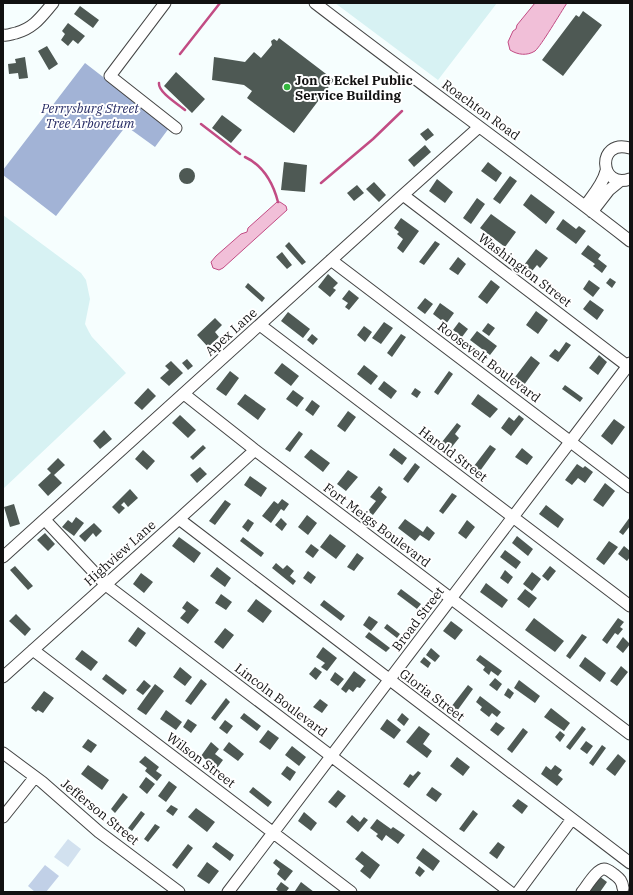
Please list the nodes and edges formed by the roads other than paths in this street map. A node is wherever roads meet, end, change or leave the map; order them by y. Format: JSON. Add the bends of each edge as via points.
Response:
{"nodes":[{"id":1,"x":53,"y":3,"type":"edge"},
{"id":2,"x":165,"y":3,"type":"edge"},
{"id":3,"x":315,"y":3,"type":"edge"},
{"id":4,"x":3,"y":35,"type":"edge"},
{"id":5,"x":479,"y":127,"type":"junction"},
{"id":6,"x":176,"y":128,"type":"dead end"},
{"id":7,"x":630,"y":148,"type":"edge"},
{"id":8,"x":606,"y":171,"type":"junction"},
{"id":9,"x":625,"y":180,"type":"edge"},
{"id":10,"x":403,"y":195,"type":"junction"},
{"id":11,"x":589,"y":209,"type":"junction"},
{"id":12,"x":630,"y":241,"type":"edge"},
{"id":13,"x":331,"y":260,"type":"junction"},
{"id":14,"x":260,"y":325,"type":"junction"},
{"id":15,"x":629,"y":366,"type":"edge"},
{"id":16,"x":184,"y":394,"type":"junction"},
{"id":17,"x":570,"y":441,"type":"junction"},
{"id":18,"x":255,"y":450,"type":"junction"},
{"id":19,"x":630,"y":487,"type":"edge"},
{"id":20,"x":513,"y":517,"type":"junction"},
{"id":21,"x":179,"y":519,"type":"junction"},
{"id":22,"x":45,"y":520,"type":"junction"},
{"id":23,"x":3,"y":557,"type":"edge"},
{"id":24,"x":106,"y":585,"type":"junction"},
{"id":25,"x":451,"y":598,"type":"junction"},
{"id":26,"x":630,"y":606,"type":"edge"},
{"id":27,"x":33,"y":650,"type":"junction"},
{"id":28,"x":3,"y":677,"type":"edge"},
{"id":29,"x":389,"y":680,"type":"junction"},
{"id":30,"x":630,"y":734,"type":"edge"},
{"id":31,"x":3,"y":753,"type":"edge"},
{"id":32,"x":331,"y":756,"type":"junction"},
{"id":33,"x":35,"y":777,"type":"junction"},
{"id":34,"x":3,"y":817,"type":"edge"},
{"id":35,"x":572,"y":819,"type":"junction"},
{"id":36,"x":273,"y":833,"type":"junction"},
{"id":37,"x":630,"y":863,"type":"edge"},
{"id":38,"x":624,"y":888,"type":"dead end"},
{"id":39,"x":179,"y":892,"type":"edge"},
{"id":40,"x":228,"y":892,"type":"edge"},
{"id":41,"x":351,"y":892,"type":"edge"},
{"id":42,"x":510,"y":892,"type":"edge"},
{"id":43,"x":518,"y":892,"type":"edge"},
{"id":44,"x":582,"y":892,"type":"edge"}],
"edges":[{"from":1,"to":4,"type":"street","via":[[32,27],[7,36]]},
{"from":2,"to":6,"type":"street","via":[[110,76]]},
{"from":3,"to":5,"type":"street","name":"Roachton Road"},
{"from":5,"to":10,"type":"street","name":"Apex Lane"},
{"from":5,"to":11,"type":"street","name":"Roachton Road"},
{"from":7,"to":8,"type":"street","via":[[618,146],[608,153]]},
{"from":8,"to":9,"type":"street","via":[[610,176]]},
{"from":8,"to":11,"type":"street"},
{"from":9,"to":11,"type":"street","via":[[609,190]]},
{"from":10,"to":13,"type":"street","name":"Apex Lane"},
{"from":10,"to":15,"type":"street","name":"Washington Street"},
{"from":11,"to":12,"type":"street","name":"Roachton Road"},
{"from":13,"to":14,"type":"street","name":"Apex Lane"},
{"from":13,"to":17,"type":"street","name":"Roosevelt Boulevard"},
{"from":14,"to":16,"type":"street","name":"Apex Lane"},
{"from":14,"to":20,"type":"street","name":"Harold Street"},
{"from":15,"to":17,"type":"street","name":"Broad Street"},
{"from":16,"to":18,"type":"street","name":"Fort Meigs Boulevard"},
{"from":16,"to":22,"type":"street","name":"Apex Lane"},
{"from":17,"to":19,"type":"street","name":"Roosevelt Boulevard"},
{"from":17,"to":20,"type":"street","name":"Broad Street"},
{"from":18,"to":21,"type":"street","name":"Highview Lane"},
{"from":18,"to":25,"type":"street","name":"Fort Meigs Boulevard"},
{"from":20,"to":25,"type":"street","name":"Broad Street"},
{"from":20,"to":26,"type":"street","name":"Harold Street"},
{"from":21,"to":24,"type":"street","name":"Highview Lane"},
{"from":21,"to":29,"type":"street","name":"Gloria Street"},
{"from":22,"to":23,"type":"street","name":"Apex Lane"},
{"from":22,"to":24,"type":"street","name":"Lincoln Boulevard"},
{"from":24,"to":27,"type":"street","name":"Highview Lane"},
{"from":24,"to":32,"type":"street","name":"Lincoln Boulevard"},
{"from":25,"to":29,"type":"street","name":"Broad Street"},
{"from":25,"to":30,"type":"street","name":"Fort Meigs Boulevard"},
{"from":27,"to":28,"type":"street","name":"Highview Lane"},
{"from":27,"to":36,"type":"street","name":"Wilson Street"},
{"from":29,"to":32,"type":"street","name":"Broad Street"},
{"from":29,"to":35,"type":"street","name":"Gloria Street"},
{"from":31,"to":33,"type":"street","name":"Jefferson Street"},
{"from":32,"to":36,"type":"street","name":"Broad Street"},
{"from":32,"to":42,"type":"street","name":"Lincoln Boulevard"},
{"from":33,"to":34,"type":"street"},
{"from":33,"to":39,"type":"street","name":"Jefferson Street","via":[[99,832]]},
{"from":35,"to":37,"type":"street","name":"Gloria Street"},
{"from":35,"to":43,"type":"street"},
{"from":36,"to":40,"type":"street","name":"Broad Street"},
{"from":36,"to":41,"type":"street","name":"Wilson Street"},
{"from":38,"to":44,"type":"street","via":[[623,882],[605,869],[598,872]]}]}
